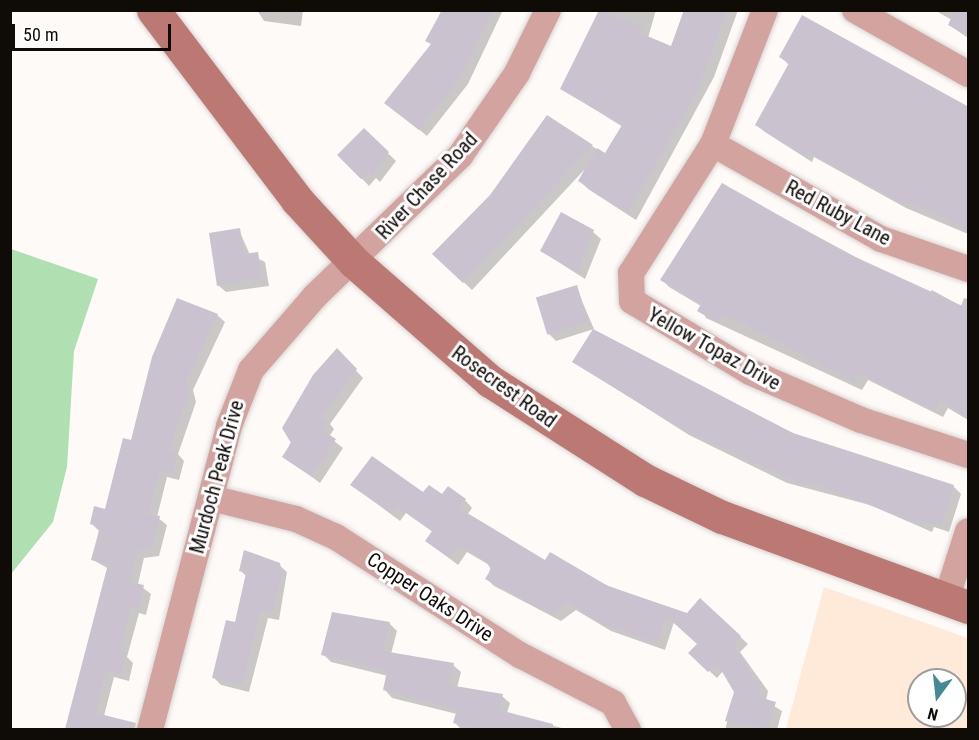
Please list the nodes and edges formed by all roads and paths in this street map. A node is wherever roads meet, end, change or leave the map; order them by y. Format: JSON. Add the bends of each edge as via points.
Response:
{"nodes":[{"id":1,"x":153,"y":10,"type":"edge"},
{"id":2,"x":548,"y":10,"type":"edge"},
{"id":3,"x":765,"y":10,"type":"edge"},
{"id":4,"x":855,"y":10,"type":"edge"},
{"id":5,"x":969,"y":74,"type":"edge"},
{"id":6,"x":713,"y":144,"type":"junction"},
{"id":7,"x":354,"y":262,"type":"junction"},
{"id":8,"x":969,"y":269,"type":"edge"},
{"id":9,"x":969,"y":455,"type":"edge"},
{"id":10,"x":211,"y":498,"type":"junction"},
{"id":11,"x":969,"y":531,"type":"edge"},
{"id":12,"x":957,"y":604,"type":"edge"},
{"id":13,"x":150,"y":729,"type":"edge"},
{"id":14,"x":628,"y":729,"type":"edge"}],
"edges":[{"from":1,"to":7,"type":"main road","name":"Rosecrest Road","via":[[264,162]]},
{"from":2,"to":7,"type":"street","name":"River Chase Road","via":[[517,73],[460,156]]},
{"from":3,"to":6,"type":"street","name":"Yellow Topaz Drive"},
{"from":4,"to":5,"type":"street"},
{"from":6,"to":8,"type":"street","name":"Red Ruby Lane","via":[[881,239]]},
{"from":6,"to":9,"type":"street","name":"Yellow Topaz Drive","via":[[631,273],[632,301],[750,372],[861,420]]},
{"from":7,"to":10,"type":"street","name":"Murdoch Peak Drive","via":[[315,296],[251,370],[233,412]]},
{"from":7,"to":12,"type":"main road","name":"Rosecrest Road","via":[[490,381],[645,480],[795,548]]},
{"from":10,"to":13,"type":"street","name":"Murdoch Peak Drive"},
{"from":10,"to":14,"type":"street","name":"Copper Oaks Drive","via":[[296,519],[336,537],[510,650],[613,703]]},
{"from":11,"to":12,"type":"street"}]}
